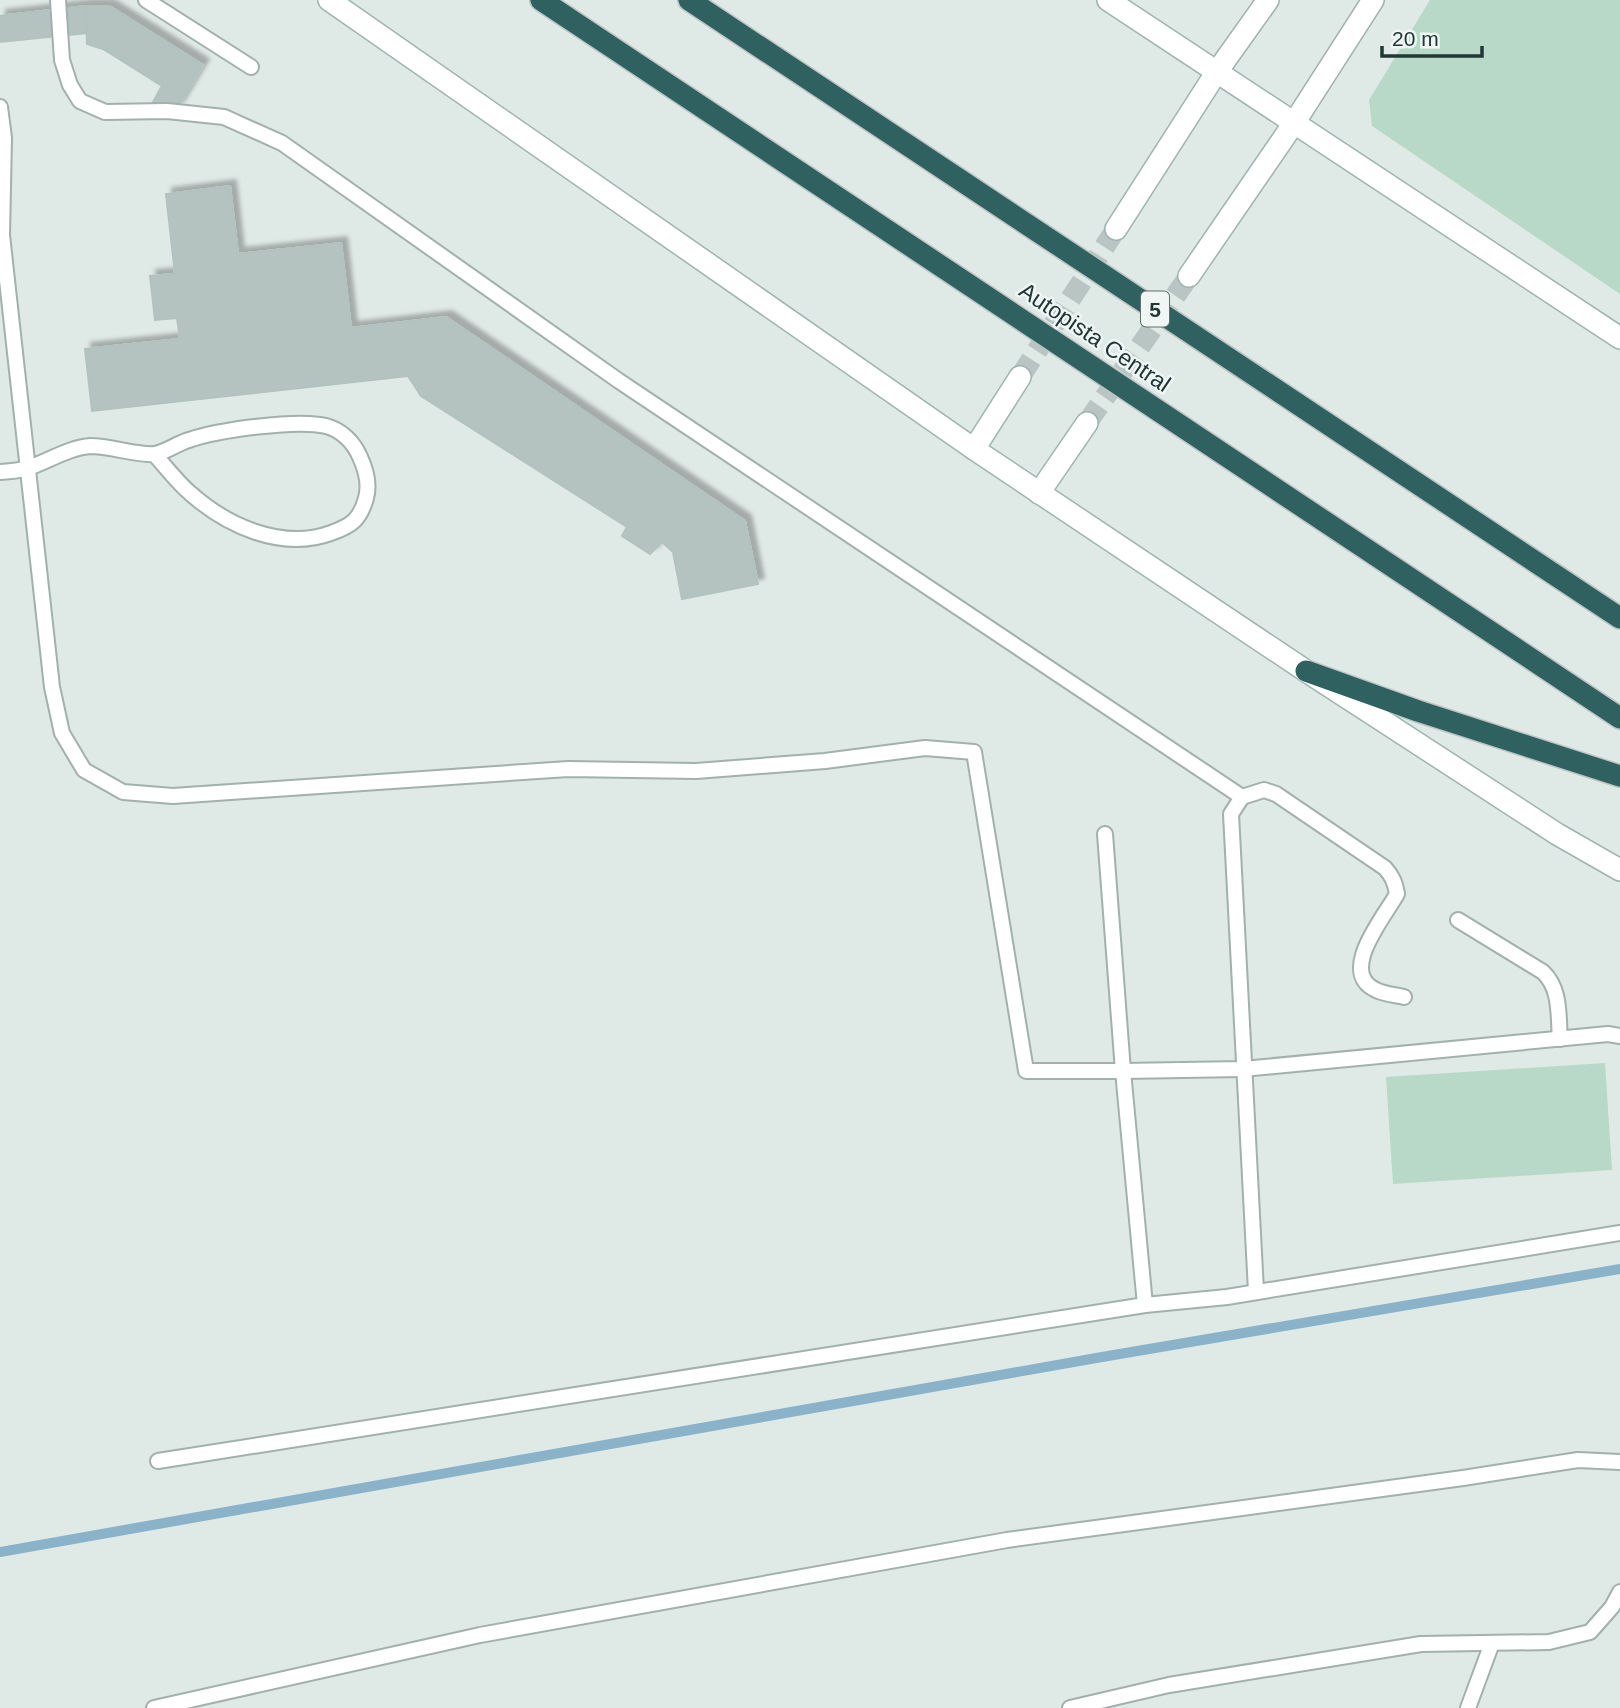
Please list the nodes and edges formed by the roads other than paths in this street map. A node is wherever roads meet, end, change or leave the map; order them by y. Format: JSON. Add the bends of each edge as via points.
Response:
{"nodes":[{"id":1,"x":58,"y":0,"type":"edge"},
{"id":2,"x":146,"y":0,"type":"edge"},
{"id":3,"x":330,"y":0,"type":"edge"},
{"id":4,"x":541,"y":0,"type":"edge"},
{"id":5,"x":690,"y":0,"type":"edge"},
{"id":6,"x":1108,"y":0,"type":"edge"},
{"id":7,"x":1268,"y":0,"type":"edge"},
{"id":8,"x":1373,"y":0,"type":"edge"},
{"id":9,"x":251,"y":67,"type":"dead end"},
{"id":10,"x":1216,"y":73,"type":"junction"},
{"id":11,"x":0,"y":107,"type":"edge"},
{"id":12,"x":1294,"y":123,"type":"junction"},
{"id":13,"x":1116,"y":229,"type":"tunnel mouth"},
{"id":14,"x":1189,"y":276,"type":"tunnel mouth"},
{"id":15,"x":1620,"y":338,"type":"edge"},
{"id":16,"x":1020,"y":377,"type":"tunnel mouth"},
{"id":17,"x":1087,"y":422,"type":"tunnel mouth"},
{"id":18,"x":974,"y":449,"type":"junction"},
{"id":19,"x":154,"y":454,"type":"junction"},
{"id":20,"x":28,"y":469,"type":"junction"},
{"id":21,"x":0,"y":471,"type":"edge"},
{"id":22,"x":1039,"y":493,"type":"junction"},
{"id":23,"x":1620,"y":618,"type":"edge"},
{"id":24,"x":1306,"y":671,"type":"junction"},
{"id":25,"x":1620,"y":718,"type":"edge"},
{"id":26,"x":1620,"y":776,"type":"edge"},
{"id":27,"x":1242,"y":797,"type":"junction"},
{"id":28,"x":1105,"y":834,"type":"dead end"},
{"id":29,"x":1620,"y":870,"type":"edge"},
{"id":30,"x":1458,"y":920,"type":"dead end"},
{"id":31,"x":1404,"y":997,"type":"dead end"},
{"id":32,"x":1620,"y":1036,"type":"edge"},
{"id":33,"x":1560,"y":1038,"type":"junction"},
{"id":34,"x":1243,"y":1069,"type":"junction"},
{"id":35,"x":1123,"y":1071,"type":"junction"},
{"id":36,"x":1620,"y":1233,"type":"edge"},
{"id":37,"x":1256,"y":1291,"type":"junction"},
{"id":38,"x":1145,"y":1305,"type":"junction"},
{"id":39,"x":158,"y":1461,"type":"dead end"},
{"id":40,"x":1620,"y":1462,"type":"edge"},
{"id":41,"x":1620,"y":1592,"type":"edge"},
{"id":42,"x":1492,"y":1643,"type":"junction"},
{"id":43,"x":154,"y":1708,"type":"edge"},
{"id":44,"x":1070,"y":1708,"type":"edge"},
{"id":45,"x":1468,"y":1708,"type":"edge"}],
"edges":[{"from":1,"to":27,"type":"lane","via":[[62,60],[80,101],[105,112],[167,111],[225,117],[282,143],[619,381]]},
{"from":2,"to":9,"type":"lane"},
{"from":3,"to":18,"type":"street"},
{"from":4,"to":25,"type":"highway","name":"Autopista Central"},
{"from":5,"to":23,"type":"highway","number":"5"},
{"from":6,"to":10,"type":"street"},
{"from":7,"to":10,"type":"street"},
{"from":8,"to":12,"type":"street"},
{"from":10,"to":12,"type":"street"},
{"from":10,"to":13,"type":"street"},
{"from":11,"to":20,"type":"lane","via":[[4,138],[2,235]]},
{"from":12,"to":14,"type":"street"},
{"from":12,"to":15,"type":"street"},
{"from":16,"to":18,"type":"street"},
{"from":17,"to":22,"type":"street"},
{"from":18,"to":22,"type":"street"},
{"from":19,"to":19,"type":"lane","via":[[188,492],[220,517],[285,539],[317,538],[350,526],[363,510],[369,489],[355,445],[326,426],[286,425],[216,434]]},
{"from":19,"to":20,"type":"lane","via":[[89,446]]},
{"from":20,"to":21,"type":"lane"},
{"from":20,"to":35,"type":"lane","via":[[52,687],[62,733],[84,770],[123,792],[173,796],[568,769],[696,771],[926,748],[974,752],[1026,1071]]},
{"from":22,"to":24,"type":"street"},
{"from":24,"to":26,"type":"highway"},
{"from":24,"to":29,"type":"street"},
{"from":27,"to":31,"type":"lane","via":[[1264,790],[1276,794],[1391,875],[1397,894],[1360,957],[1363,976],[1374,989]]},
{"from":27,"to":34,"type":"lane","via":[[1231,814]]},
{"from":28,"to":35,"type":"lane"},
{"from":30,"to":33,"type":"lane","via":[[1552,981]]},
{"from":32,"to":33,"type":"lane"},
{"from":33,"to":34,"type":"lane"},
{"from":34,"to":35,"type":"lane"},
{"from":34,"to":37,"type":"lane"},
{"from":35,"to":38,"type":"lane"},
{"from":36,"to":37,"type":"lane"},
{"from":37,"to":38,"type":"lane"},
{"from":38,"to":39,"type":"lane"},
{"from":40,"to":43,"type":"lane","via":[[1578,1460],[1007,1540],[480,1635]]},
{"from":41,"to":42,"type":"lane","via":[[1590,1632],[1549,1642]]},
{"from":42,"to":44,"type":"lane","via":[[1421,1644],[1169,1685]]},
{"from":42,"to":45,"type":"lane"}]}
